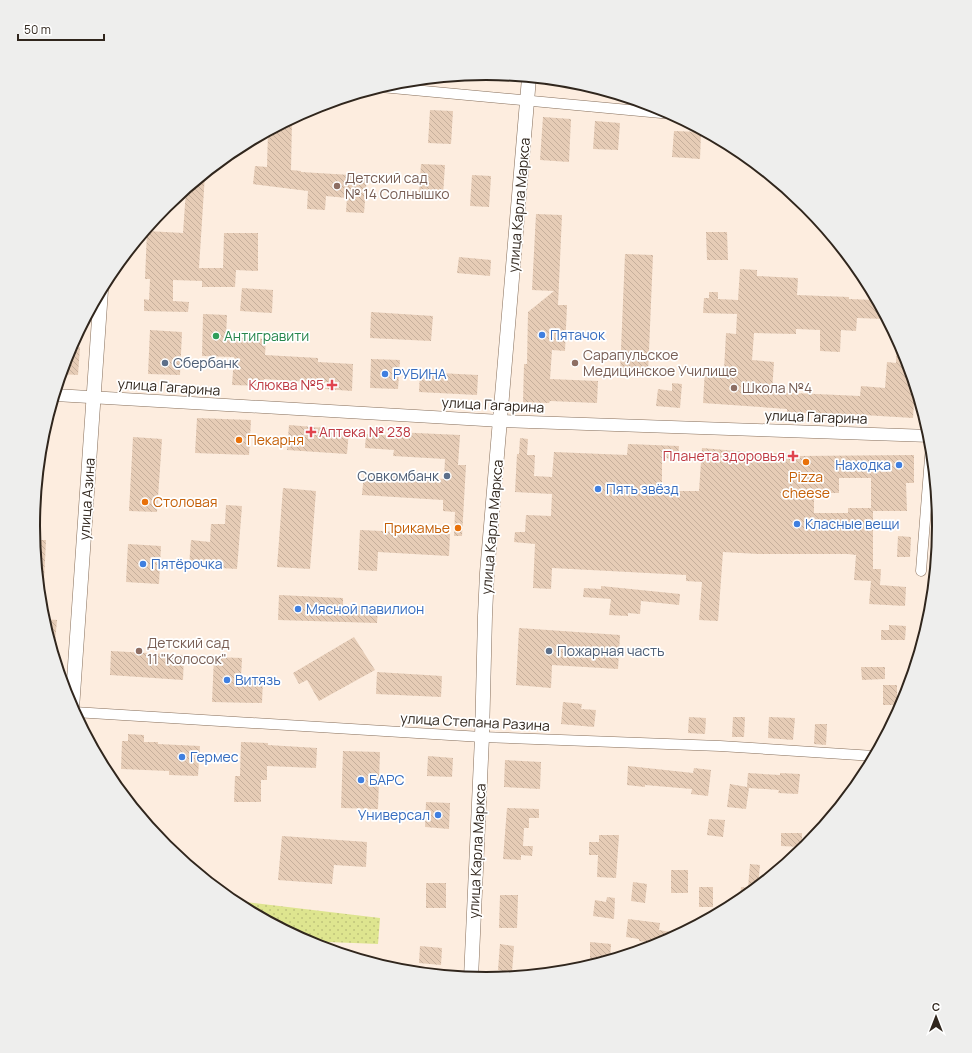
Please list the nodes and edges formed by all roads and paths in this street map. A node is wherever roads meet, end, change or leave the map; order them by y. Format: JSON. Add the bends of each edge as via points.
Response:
{"nodes":[{"id":1,"x":529,"y":82,"type":"edge"},
{"id":2,"x":401,"y":89,"type":"edge"},
{"id":3,"x":527,"y":100,"type":"junction"},
{"id":4,"x":651,"y":112,"type":"edge"},
{"id":5,"x":100,"y":303,"type":"edge"},
{"id":6,"x":60,"y":395,"type":"edge"},
{"id":7,"x":94,"y":398,"type":"junction"},
{"id":8,"x":501,"y":421,"type":"junction"},
{"id":9,"x":922,"y":436,"type":"edge"},
{"id":10,"x":929,"y":474,"type":"edge"},
{"id":11,"x":921,"y":571,"type":"dead end"},
{"id":12,"x":73,"y":694,"type":"edge"},
{"id":13,"x":81,"y":712,"type":"edge"},
{"id":14,"x":482,"y":737,"type":"junction"},
{"id":15,"x":868,"y":756,"type":"edge"},
{"id":16,"x":471,"y":972,"type":"edge"}],
"edges":[{"from":1,"to":3,"type":"main road","name":"улица Карла Маркса"},
{"from":2,"to":3,"type":"street"},
{"from":3,"to":4,"type":"street"},
{"from":3,"to":8,"type":"main road","name":"улица Карла Маркса"},
{"from":5,"to":7,"type":"main road","name":"улица Азина"},
{"from":6,"to":7,"type":"street","name":"улица Гагарина"},
{"from":7,"to":8,"type":"street","name":"улица Гагарина"},
{"from":7,"to":12,"type":"main road","name":"улица Азина"},
{"from":8,"to":9,"type":"street","name":"улица Гагарина"},
{"from":8,"to":14,"type":"main road","name":"улица Карла Маркса","via":[[487,573]]},
{"from":10,"to":11,"type":"street"},
{"from":13,"to":14,"type":"street","name":"улица Степана Разина"},
{"from":14,"to":15,"type":"street","name":"улица Степана Разина","via":[[720,746]]},
{"from":14,"to":16,"type":"main road","name":"улица Карла Маркса"}]}
